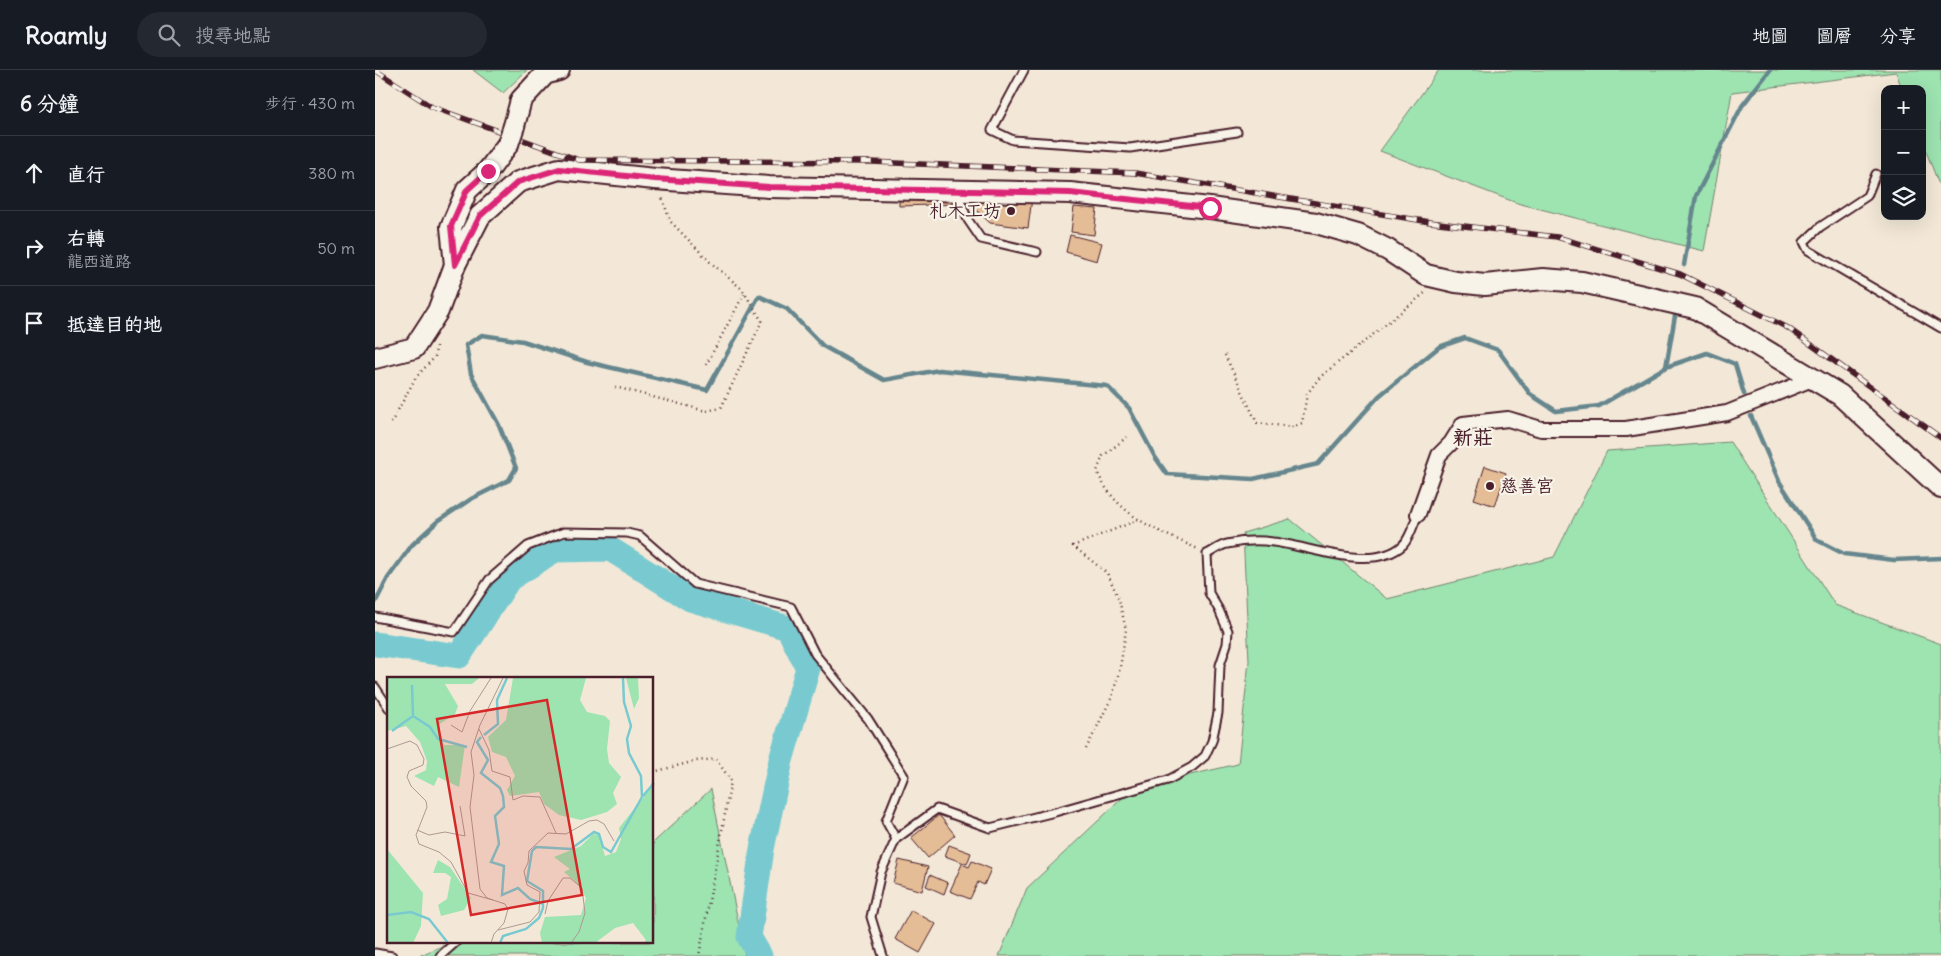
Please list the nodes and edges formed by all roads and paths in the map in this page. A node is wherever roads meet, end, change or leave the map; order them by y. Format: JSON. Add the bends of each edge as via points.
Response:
{"nodes":[{"id":1,"x":559,"y":70,"type":"edge"},
{"id":2,"x":1024,"y":70,"type":"edge"},
{"id":3,"x":1237,"y":132,"type":"dead end"},
{"id":4,"x":1876,"y":174,"type":"dead end"},
{"id":5,"x":655,"y":179,"type":"junction"},
{"id":6,"x":956,"y":190,"type":"junction"},
{"id":7,"x":1037,"y":252,"type":"dead end"},
{"id":8,"x":455,"y":265,"type":"junction"},
{"id":9,"x":1442,"y":279,"type":"junction"},
{"id":10,"x":744,"y":293,"type":"junction"},
{"id":11,"x":1941,"y":328,"type":"edge"},
{"id":12,"x":1225,"y":355,"type":"dead end"},
{"id":13,"x":375,"y":358,"type":"edge"},
{"id":14,"x":706,"y":365,"type":"dead end"},
{"id":15,"x":1812,"y":379,"type":"junction"},
{"id":16,"x":615,"y":387,"type":"dead end"},
{"id":17,"x":1127,"y":438,"type":"dead end"},
{"id":18,"x":1941,"y":488,"type":"edge"},
{"id":19,"x":1418,"y":514,"type":"joint"},
{"id":20,"x":1138,"y":520,"type":"junction"},
{"id":21,"x":1207,"y":554,"type":"junction"},
{"id":22,"x":375,"y":617,"type":"edge"},
{"id":23,"x":375,"y":687,"type":"edge"},
{"id":24,"x":387,"y":705,"type":"edge"},
{"id":25,"x":1086,"y":749,"type":"dead end"},
{"id":26,"x":654,"y":772,"type":"edge"},
{"id":27,"x":896,"y":839,"type":"junction"},
{"id":28,"x":454,"y":944,"type":"edge"},
{"id":29,"x":375,"y":953,"type":"edge"},
{"id":30,"x":392,"y":956,"type":"edge"},
{"id":31,"x":440,"y":956,"type":"edge"},
{"id":32,"x":699,"y":956,"type":"edge"},
{"id":33,"x":883,"y":956,"type":"edge"}],
"edges":[{"from":1,"to":8,"type":"street","via":[[545,74],[521,100],[511,135],[488,171],[467,190],[451,226]]},
{"from":2,"to":3,"type":"lane","via":[[992,130],[1013,140],[1130,148]]},
{"from":4,"to":11,"type":"lane","via":[[1867,196],[1820,227],[1804,242],[1808,250]]},
{"from":5,"to":6,"type":"street","via":[[769,187]]},
{"from":5,"to":8,"type":"street","via":[[559,169],[518,182],[480,216]]},
{"from":5,"to":10,"type":"path","via":[[671,221]]},
{"from":6,"to":7,"type":"lane","via":[[968,220],[981,239]]},
{"from":6,"to":9,"type":"street","via":[[1070,193],[1316,223],[1358,235],[1426,275]]},
{"from":8,"to":13,"type":"street","via":[[438,311],[414,348]]},
{"from":9,"to":12,"type":"path","via":[[1321,377],[1307,394],[1302,423],[1293,427],[1257,423]]},
{"from":9,"to":15,"type":"street","via":[[1485,285],[1543,279],[1582,282],[1695,308]]},
{"from":10,"to":14,"type":"path"},
{"from":10,"to":16,"type":"path","via":[[762,321],[721,408],[706,411]]},
{"from":15,"to":18,"type":"street","via":[[1840,395]]},
{"from":15,"to":19,"type":"street","via":[[1727,413],[1626,428],[1541,429],[1508,419],[1463,424],[1439,456]]},
{"from":17,"to":20,"type":"path","via":[[1103,456],[1097,471],[1103,486],[1116,502]]},
{"from":19,"to":21,"type":"lane","via":[[1404,544],[1389,555],[1349,557],[1273,542],[1226,544]]},
{"from":20,"to":21,"type":"path"},
{"from":20,"to":25,"type":"path","via":[[1073,546],[1107,573],[1119,599],[1126,630],[1112,696]]},
{"from":21,"to":27,"type":"lane","via":[[1209,593],[1228,632],[1220,665],[1218,713],[1212,740],[1205,756],[1193,767],[1168,780],[990,828],[937,809]]},
{"from":22,"to":27,"type":"lane","via":[[454,632],[489,580],[528,546],[563,532],[640,536],[695,584],[791,607],[815,654],[868,719],[904,776],[885,821]]},
{"from":23,"to":24,"type":"lane"},
{"from":26,"to":32,"type":"path","via":[[696,760],[716,759],[731,782]]},
{"from":27,"to":33,"type":"lane","via":[[881,872],[871,917]]},
{"from":28,"to":31,"type":"lane"},
{"from":29,"to":30,"type":"lane"}]}
